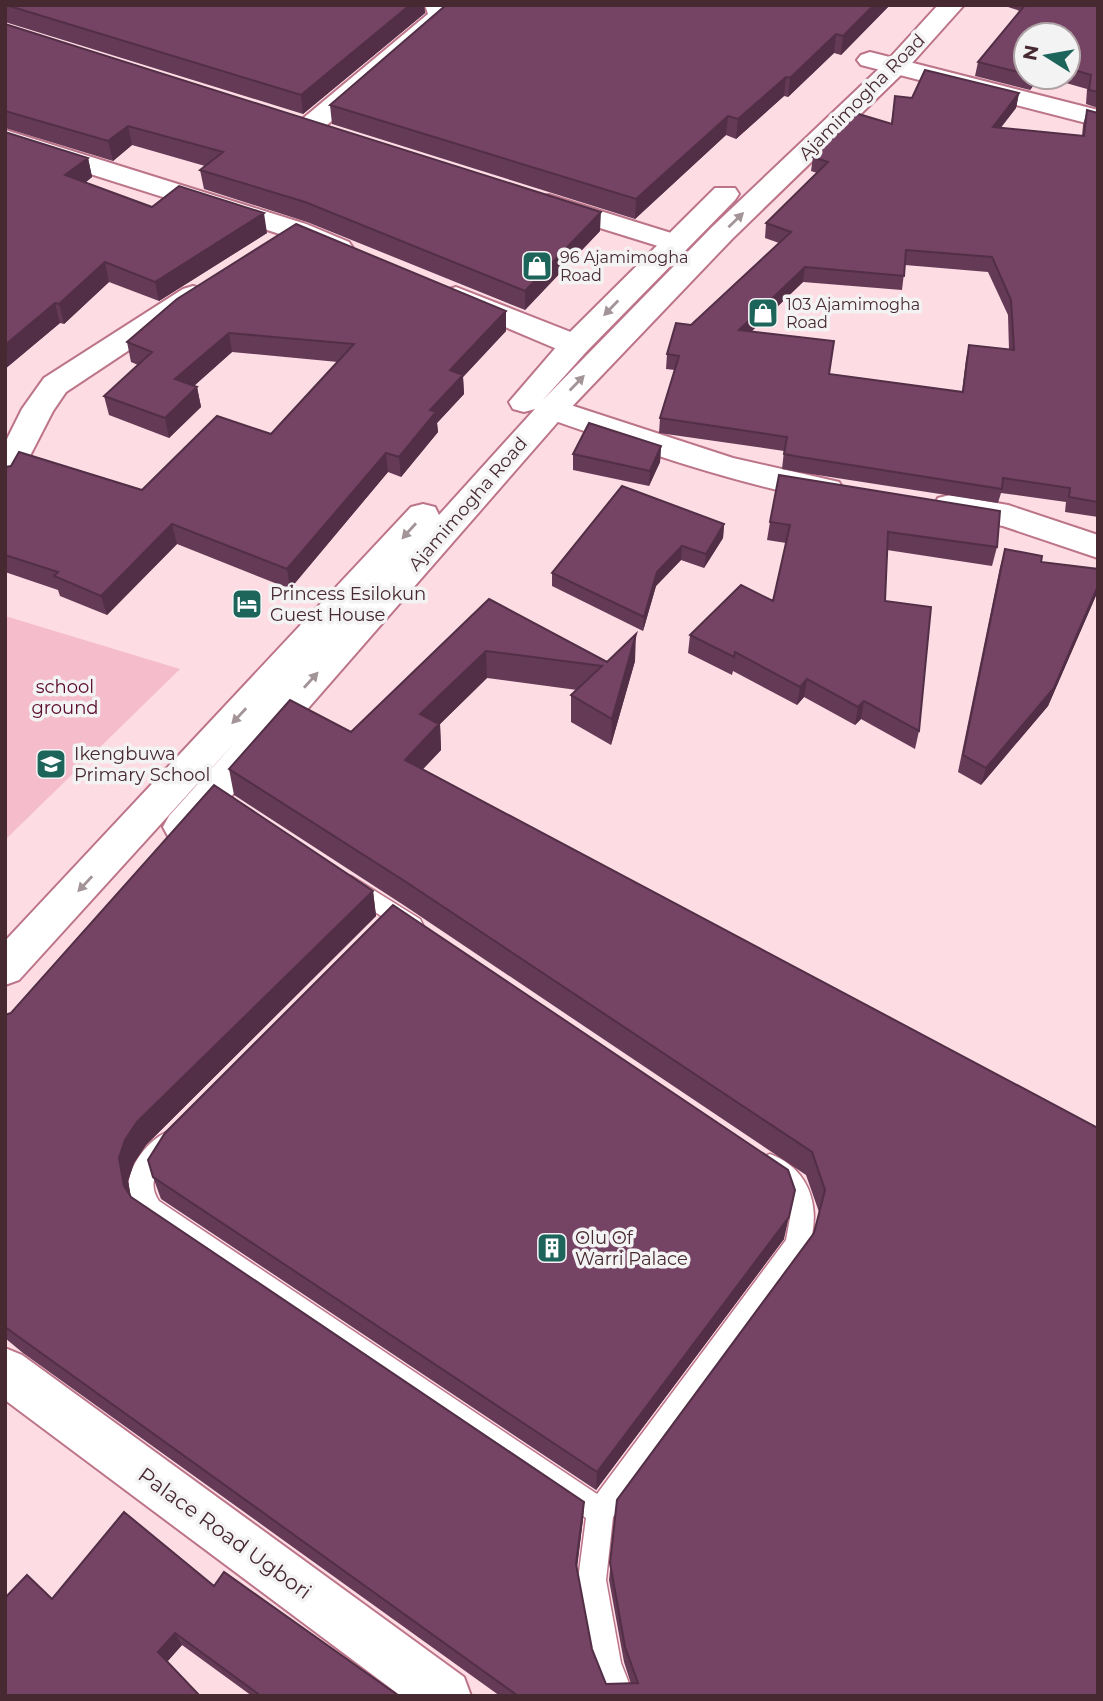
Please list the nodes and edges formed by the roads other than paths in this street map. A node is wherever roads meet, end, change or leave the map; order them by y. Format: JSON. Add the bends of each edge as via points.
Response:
{"nodes":[{"id":1,"x":437,"y":5,"type":"edge"},
{"id":2,"x":925,"y":5,"type":"edge"},
{"id":3,"x":952,"y":5,"type":"edge"},
{"id":4,"x":882,"y":63,"type":"junction"},
{"id":5,"x":283,"y":118,"type":"edge"},
{"id":6,"x":1098,"y":118,"type":"edge"},
{"id":7,"x":310,"y":126,"type":"junction"},
{"id":8,"x":336,"y":135,"type":"edge"},
{"id":9,"x":5,"y":138,"type":"edge"},
{"id":10,"x":531,"y":197,"type":"edge"},
{"id":11,"x":296,"y":230,"type":"junction"},
{"id":12,"x":674,"y":243,"type":"junction"},
{"id":13,"x":262,"y":252,"type":"edge"},
{"id":14,"x":359,"y":256,"type":"edge"},
{"id":15,"x":216,"y":281,"type":"edge"},
{"id":16,"x":436,"y":288,"type":"edge"},
{"id":17,"x":575,"y":345,"type":"junction"},
{"id":18,"x":552,"y":409,"type":"junction"},
{"id":19,"x":5,"y":475,"type":"edge"},
{"id":20,"x":858,"y":494,"type":"edge"},
{"id":21,"x":923,"y":501,"type":"edge"},
{"id":22,"x":1098,"y":547,"type":"edge"},
{"id":23,"x":159,"y":852,"type":"edge"},
{"id":24,"x":327,"y":869,"type":"edge"},
{"id":25,"x":396,"y":914,"type":"junction"},
{"id":26,"x":376,"y":934,"type":"edge"},
{"id":27,"x":430,"y":937,"type":"edge"},
{"id":28,"x":5,"y":968,"type":"edge"},
{"id":29,"x":182,"y":1128,"type":"edge"},
{"id":30,"x":746,"y":1149,"type":"edge"},
{"id":31,"x":5,"y":1371,"type":"edge"},
{"id":32,"x":600,"y":1512,"type":"junction"},
{"id":33,"x":445,"y":1696,"type":"edge"},
{"id":34,"x":620,"y":1696,"type":"edge"}],
"edges":[{"from":1,"to":7,"type":"main road","via":[[439,18]]},
{"from":2,"to":4,"type":"main road","name":"Ajamimogha Road"},
{"from":3,"to":4,"type":"main road","name":"Ajamimogha Road"},
{"from":4,"to":6,"type":"main road"},
{"from":4,"to":12,"type":"main road","name":"Ajamimogha Road"},
{"from":18,"to":4,"type":"main road","name":"Ajamimogha Road","one_way":true},
{"from":5,"to":7,"type":"main road"},
{"from":7,"to":8,"type":"main road"},
{"from":9,"to":11,"type":"main road"},
{"from":10,"to":12,"type":"main road"},
{"from":11,"to":13,"type":"main road"},
{"from":11,"to":14,"type":"main road"},
{"from":12,"to":17,"type":"main road","name":"Ajamimogha Road","one_way":true},
{"from":15,"to":19,"type":"main road","via":[[55,385]]},
{"from":16,"to":17,"type":"main road"},
{"from":17,"to":28,"type":"main road","name":"Ajamimogha Road","one_way":true},
{"from":18,"to":20,"type":"main road","via":[[778,482]]},
{"from":23,"to":18,"type":"main road","name":"Ajamimogha Road","one_way":true,"via":[[224,800]]},
{"from":21,"to":22,"type":"main road","via":[[1008,516]]},
{"from":24,"to":25,"type":"lane"},
{"from":25,"to":26,"type":"lane"},
{"from":25,"to":27,"type":"lane"},
{"from":29,"to":32,"type":"lane","via":[[139,1181],[140,1196],[150,1209]]},
{"from":30,"to":32,"type":"lane","via":[[795,1184],[805,1212],[797,1245]]},
{"from":31,"to":33,"type":"main road","name":"Palace Road Ugbori"},
{"from":32,"to":34,"type":"lane","via":[[592,1580],[607,1663]]}]}
